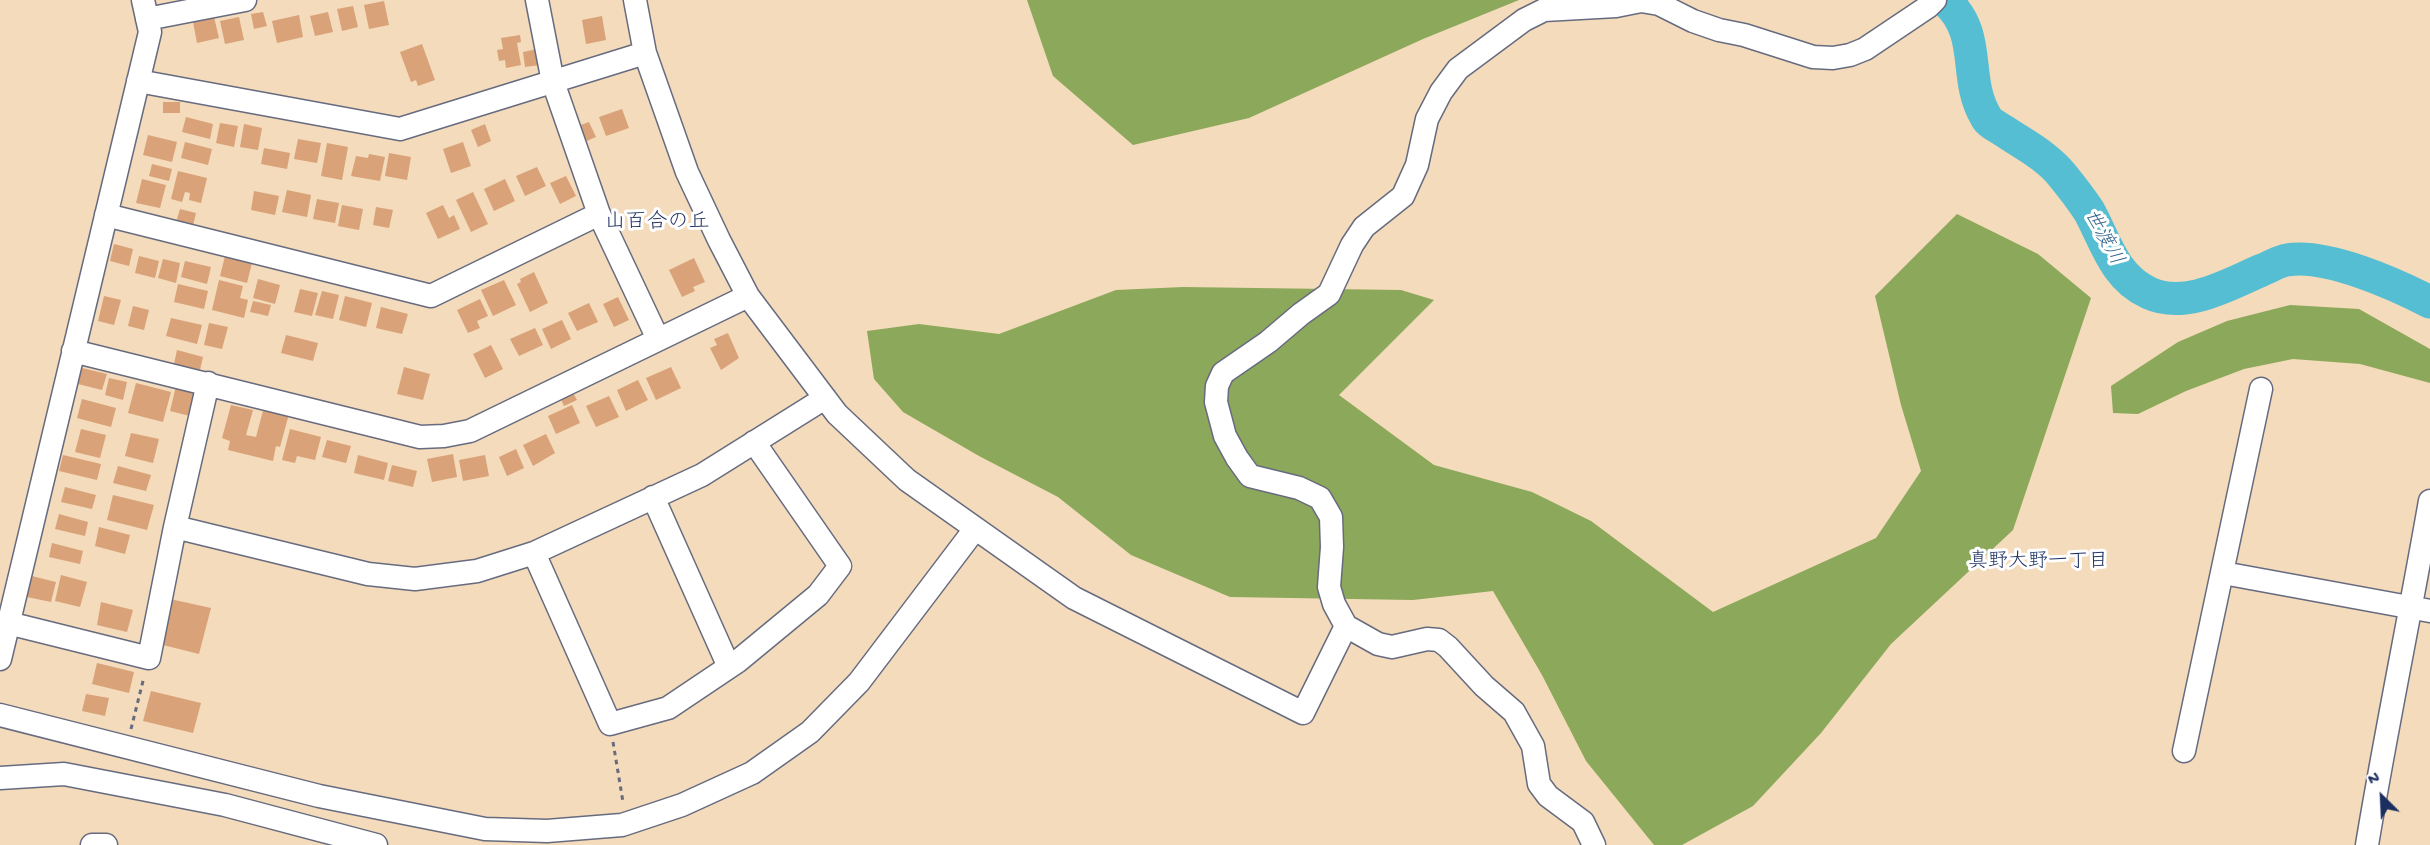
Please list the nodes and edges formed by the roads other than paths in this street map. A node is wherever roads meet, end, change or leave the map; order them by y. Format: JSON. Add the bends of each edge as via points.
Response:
{"nodes":[{"id":1,"x":245,"y":0,"type":"edge"},
{"id":2,"x":537,"y":0,"type":"edge"},
{"id":3,"x":634,"y":0,"type":"edge"},
{"id":4,"x":1935,"y":0,"type":"edge"},
{"id":5,"x":145,"y":9,"type":"edge"},
{"id":6,"x":645,"y":53,"type":"junction"},
{"id":7,"x":138,"y":81,"type":"junction"},
{"id":8,"x":553,"y":82,"type":"junction"},
{"id":9,"x":599,"y":214,"type":"junction"},
{"id":10,"x":106,"y":215,"type":"junction"},
{"id":11,"x":748,"y":296,"type":"junction"},
{"id":12,"x":658,"y":339,"type":"junction"},
{"id":13,"x":73,"y":351,"type":"junction"},
{"id":14,"x":208,"y":383,"type":"junction"},
{"id":15,"x":2261,"y":389,"type":"dead end"},
{"id":16,"x":825,"y":398,"type":"junction"},
{"id":17,"x":754,"y":442,"type":"junction"},
{"id":18,"x":653,"y":497,"type":"junction"},
{"id":19,"x":2430,"y":501,"type":"edge"},
{"id":20,"x":175,"y":527,"type":"junction"},
{"id":21,"x":975,"y":530,"type":"junction"},
{"id":22,"x":534,"y":553,"type":"junction"},
{"id":23,"x":2223,"y":573,"type":"junction"},
{"id":24,"x":2421,"y":609,"type":"edge"},
{"id":25,"x":8,"y":623,"type":"junction"},
{"id":26,"x":1346,"y":626,"type":"junction"},
{"id":27,"x":0,"y":659,"type":"edge"},
{"id":28,"x":729,"y":668,"type":"junction"},
{"id":29,"x":0,"y":715,"type":"edge"},
{"id":30,"x":2184,"y":751,"type":"dead end"},
{"id":31,"x":0,"y":778,"type":"edge"},
{"id":32,"x":625,"y":835,"type":"edge"},
{"id":33,"x":495,"y":837,"type":"edge"},
{"id":34,"x":92,"y":845,"type":"edge"},
{"id":35,"x":106,"y":845,"type":"edge"},
{"id":36,"x":376,"y":845,"type":"edge"},
{"id":37,"x":1594,"y":845,"type":"edge"},
{"id":38,"x":2367,"y":845,"type":"edge"}],
"edges":[{"from":1,"to":5,"type":"street"},
{"from":2,"to":8,"type":"street"},
{"from":3,"to":6,"type":"street"},
{"from":4,"to":26,"type":"street","via":[[1864,49],[1833,58],[1813,57],[1719,30],[1659,4],[1641,1],[1544,10],[1524,20],[1458,69],[1427,119],[1417,165],[1403,196],[1364,227],[1329,294],[1223,373],[1217,386],[1216,402],[1225,436],[1250,476],[1299,488],[1320,498],[1330,517],[1329,587]]},
{"from":5,"to":7,"type":"street","via":[[150,32]]},
{"from":6,"to":8,"type":"street"},
{"from":6,"to":11,"type":"street","via":[[687,172]]},
{"from":7,"to":8,"type":"street","via":[[400,129]]},
{"from":7,"to":10,"type":"street"},
{"from":8,"to":9,"type":"street"},
{"from":9,"to":10,"type":"street","via":[[431,296]]},
{"from":9,"to":12,"type":"street"},
{"from":10,"to":13,"type":"street"},
{"from":11,"to":12,"type":"street"},
{"from":11,"to":16,"type":"street"},
{"from":12,"to":14,"type":"street","via":[[470,431],[444,436],[420,437]]},
{"from":13,"to":14,"type":"street"},
{"from":13,"to":25,"type":"street"},
{"from":14,"to":20,"type":"street"},
{"from":15,"to":23,"type":"street"},
{"from":16,"to":17,"type":"street"},
{"from":16,"to":21,"type":"street","via":[[907,480]]},
{"from":17,"to":18,"type":"street","via":[[702,475]]},
{"from":17,"to":28,"type":"street","via":[[840,566],[818,596]]},
{"from":18,"to":22,"type":"street"},
{"from":18,"to":28,"type":"street"},
{"from":19,"to":24,"type":"street"},
{"from":20,"to":22,"type":"street","via":[[368,574],[415,579],[477,571]]},
{"from":20,"to":25,"type":"street","via":[[148,658]]},
{"from":21,"to":26,"type":"street","via":[[1074,598],[1303,713]]},
{"from":21,"to":32,"type":"street","via":[[859,682],[810,732],[752,773]]},
{"from":22,"to":28,"type":"street","via":[[610,724],[668,708]]},
{"from":23,"to":24,"type":"street"},
{"from":23,"to":30,"type":"street"},
{"from":24,"to":38,"type":"street","via":[[2387,726]]},
{"from":25,"to":27,"type":"street"},
{"from":26,"to":37,"type":"street","via":[[1378,644],[1392,647],[1427,639],[1439,640],[1448,647],[1514,712],[1533,746],[1539,783],[1548,796],[1583,822]]},
{"from":29,"to":33,"type":"street","via":[[319,796],[485,829]]},
{"from":31,"to":36,"type":"street","via":[[64,774],[225,805]]},
{"from":32,"to":33,"type":"street","via":[[547,831]]},
{"from":34,"to":35,"type":"street"}]}
